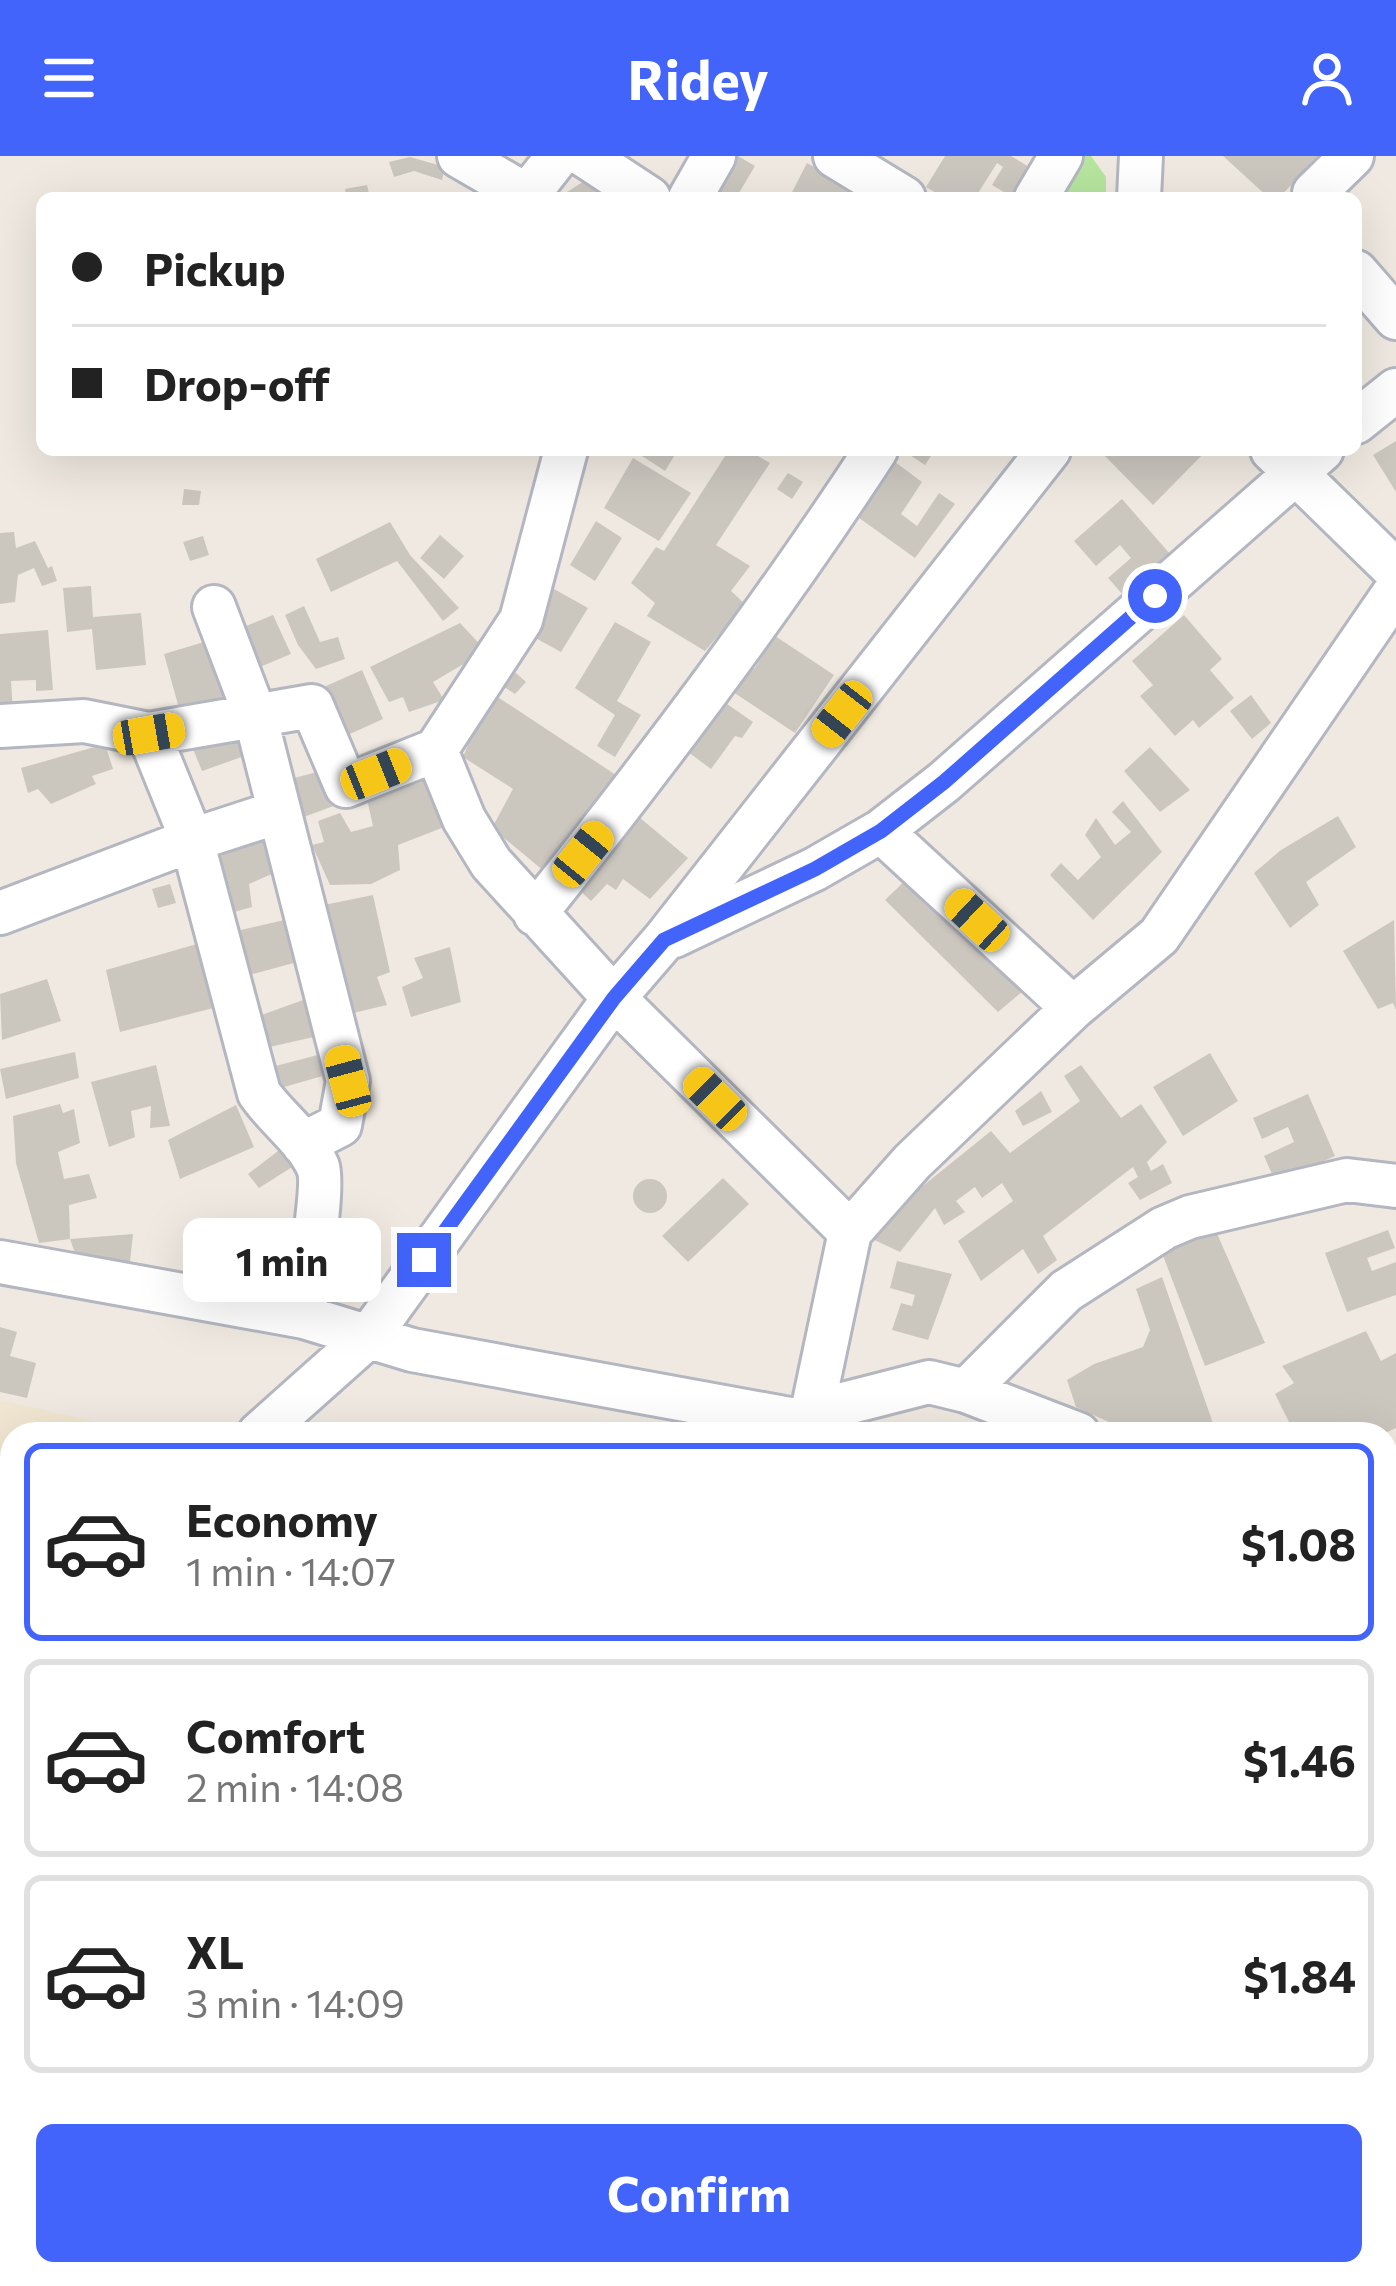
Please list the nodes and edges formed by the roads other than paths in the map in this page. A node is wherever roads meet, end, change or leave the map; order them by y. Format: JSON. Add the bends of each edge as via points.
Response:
{"nodes":[{"id":1,"x":459,"y":156,"type":"edge"},
{"id":2,"x":558,"y":156,"type":"edge"},
{"id":3,"x":585,"y":156,"type":"edge"},
{"id":4,"x":713,"y":156,"type":"edge"},
{"id":5,"x":835,"y":156,"type":"edge"},
{"id":6,"x":1060,"y":156,"type":"edge"},
{"id":7,"x":1142,"y":156,"type":"edge"},
{"id":8,"x":1352,"y":156,"type":"edge"},
{"id":9,"x":517,"y":192,"type":"edge"},
{"id":10,"x":529,"y":192,"type":"edge"},
{"id":11,"x":641,"y":192,"type":"edge"},
{"id":12,"x":693,"y":192,"type":"edge"},
{"id":13,"x":894,"y":192,"type":"edge"},
{"id":14,"x":1039,"y":192,"type":"edge"},
{"id":15,"x":1139,"y":192,"type":"edge"},
{"id":16,"x":1315,"y":192,"type":"edge"},
{"id":17,"x":1362,"y":279,"type":"edge"},
{"id":18,"x":1396,"y":318,"type":"edge"},
{"id":19,"x":1396,"y":390,"type":"edge"},
{"id":20,"x":1362,"y":417,"type":"edge"},
{"id":21,"x":564,"y":456,"type":"edge"},
{"id":22,"x":872,"y":456,"type":"edge"},
{"id":23,"x":1044,"y":456,"type":"edge"},
{"id":24,"x":1297,"y":457,"type":"edge"},
{"id":25,"x":1396,"y":571,"type":"edge"},
{"id":26,"x":1396,"y":590,"type":"edge"},
{"id":27,"x":214,"y":608,"type":"dead end"},
{"id":28,"x":255,"y":716,"type":"junction"},
{"id":29,"x":0,"y":726,"type":"edge"},
{"id":30,"x":149,"y":734,"type":"junction"},
{"id":31,"x":436,"y":750,"type":"junction"},
{"id":32,"x":278,"y":812,"type":"junction"},
{"id":33,"x":881,"y":831,"type":"junction"},
{"id":34,"x":192,"y":840,"type":"junction"},
{"id":35,"x":0,"y":913,"type":"edge"},
{"id":36,"x":535,"y":914,"type":"junction"},
{"id":37,"x":664,"y":940,"type":"junction"},
{"id":38,"x":614,"y":998,"type":"junction"},
{"id":39,"x":1073,"y":1008,"type":"junction"},
{"id":40,"x":303,"y":1144,"type":"junction"},
{"id":41,"x":1396,"y":1186,"type":"edge"},
{"id":42,"x":850,"y":1232,"type":"junction"},
{"id":43,"x":0,"y":1262,"type":"edge"},
{"id":44,"x":304,"y":1317,"type":"junction"},
{"id":45,"x":370,"y":1335,"type":"junction"},
{"id":46,"x":966,"y":1391,"type":"junction"},
{"id":47,"x":272,"y":1422,"type":"edge"},
{"id":48,"x":805,"y":1422,"type":"edge"},
{"id":49,"x":1047,"y":1422,"type":"edge"}],
"edges":[{"from":1,"to":9,"type":"street"},
{"from":2,"to":10,"type":"street"},
{"from":3,"to":11,"type":"street"},
{"from":4,"to":12,"type":"street"},
{"from":5,"to":13,"type":"street"},
{"from":6,"to":14,"type":"street"},
{"from":7,"to":15,"type":"street"},
{"from":8,"to":16,"type":"street"},
{"from":17,"to":18,"type":"street"},
{"from":19,"to":20,"type":"street"},
{"from":21,"to":31,"type":"street","via":[[520,620]]},
{"from":22,"to":36,"type":"street","via":[[655,764]]},
{"from":23,"to":37,"type":"street"},
{"from":24,"to":25,"type":"street"},
{"from":24,"to":33,"type":"street"},
{"from":26,"to":39,"type":"street","via":[[1159,936]]},
{"from":27,"to":28,"type":"street"},
{"from":28,"to":30,"type":"street"},
{"from":28,"to":31,"type":"street","via":[[312,706],[346,786]]},
{"from":28,"to":32,"type":"street"},
{"from":29,"to":30,"type":"street","via":[[84,721]]},
{"from":30,"to":34,"type":"street"},
{"from":31,"to":36,"type":"street","via":[[490,863]]},
{"from":32,"to":34,"type":"street"},
{"from":32,"to":40,"type":"street","via":[[348,1081],[340,1125]]},
{"from":33,"to":37,"type":"street"},
{"from":33,"to":39,"type":"street"},
{"from":34,"to":35,"type":"street"},
{"from":34,"to":40,"type":"street","via":[[259,1093]]},
{"from":36,"to":38,"type":"street"},
{"from":37,"to":38,"type":"street"},
{"from":38,"to":42,"type":"street"},
{"from":38,"to":45,"type":"street"},
{"from":39,"to":42,"type":"street"},
{"from":40,"to":44,"type":"street","via":[[320,1171]]},
{"from":41,"to":46,"type":"street","via":[[1347,1180],[1164,1228],[1066,1291]]},
{"from":42,"to":48,"type":"street"},
{"from":43,"to":44,"type":"street"},
{"from":44,"to":45,"type":"street"},
{"from":45,"to":47,"type":"street"},
{"from":45,"to":48,"type":"street","via":[[412,1350]]},
{"from":46,"to":48,"type":"street","via":[[929,1382]]},
{"from":46,"to":49,"type":"street"}]}
